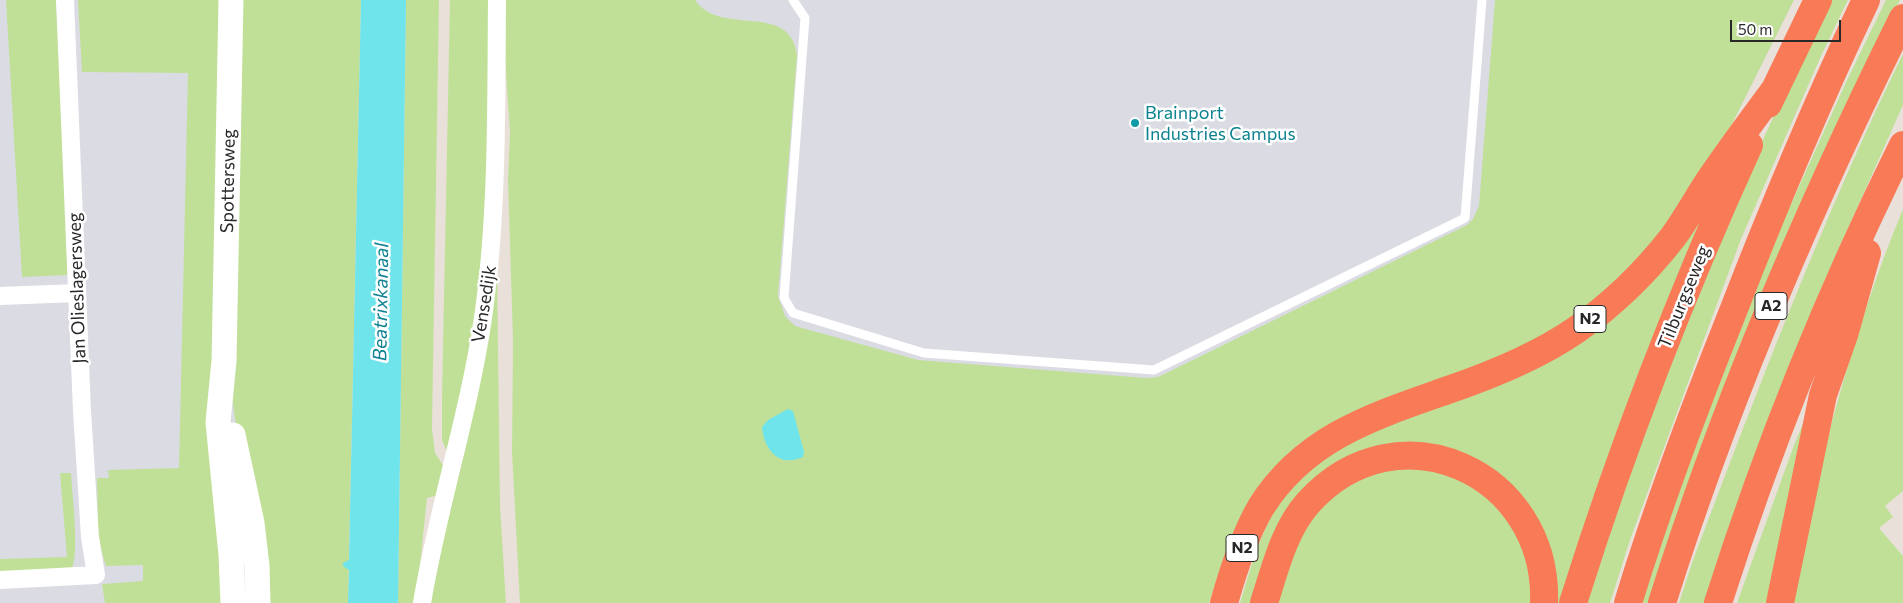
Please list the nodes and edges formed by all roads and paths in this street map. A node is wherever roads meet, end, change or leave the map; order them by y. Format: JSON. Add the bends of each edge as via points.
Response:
{"nodes":[{"id":1,"x":65,"y":0,"type":"edge"},
{"id":2,"x":231,"y":0,"type":"edge"},
{"id":3,"x":497,"y":0,"type":"edge"},
{"id":4,"x":793,"y":0,"type":"edge"},
{"id":5,"x":1482,"y":0,"type":"edge"},
{"id":6,"x":1818,"y":0,"type":"edge"},
{"id":7,"x":1866,"y":0,"type":"edge"},
{"id":8,"x":1903,"y":18,"type":"edge"},
{"id":9,"x":1776,"y":88,"type":"junction"},
{"id":10,"x":1903,"y":145,"type":"edge"},
{"id":11,"x":1891,"y":169,"type":"junction"},
{"id":12,"x":77,"y":292,"type":"junction"},
{"id":13,"x":0,"y":296,"type":"edge"},
{"id":14,"x":224,"y":361,"type":"junction"},
{"id":15,"x":0,"y":580,"type":"edge"},
{"id":16,"x":234,"y":603,"type":"edge"},
{"id":17,"x":258,"y":603,"type":"edge"},
{"id":18,"x":422,"y":603,"type":"edge"},
{"id":19,"x":1224,"y":603,"type":"edge"},
{"id":20,"x":1264,"y":603,"type":"edge"},
{"id":21,"x":1544,"y":603,"type":"edge"},
{"id":22,"x":1573,"y":603,"type":"edge"},
{"id":23,"x":1628,"y":603,"type":"edge"},
{"id":24,"x":1662,"y":603,"type":"edge"},
{"id":25,"x":1718,"y":603,"type":"edge"},
{"id":26,"x":1780,"y":603,"type":"edge"}],
"edges":[{"from":1,"to":12,"type":"street","name":"Jan Olieslagersweg"},
{"from":2,"to":14,"type":"main road","name":"Spottersweg"},
{"from":3,"to":18,"type":"street","name":"Vensedijk","via":[[491,255],[483,320]]},
{"from":4,"to":5,"type":"lane","via":[[805,18],[784,298],[793,313],[924,353],[1154,370],[1465,218]]},
{"from":6,"to":9,"type":"highway","name":"Tilburgseweg","number":"N2"},
{"from":7,"to":23,"type":"highway","number":"A2","via":[[1833,68],[1758,248],[1692,416]]},
{"from":8,"to":24,"type":"highway","number":"A2","via":[[1827,177],[1757,340],[1725,419]]},
{"from":9,"to":19,"type":"highway","number":"N2","via":[[1673,236],[1637,279],[1604,309],[1527,358],[1480,379],[1366,420],[1320,444],[1300,462],[1261,508],[1243,547]]},
{"from":9,"to":22,"type":"highway","name":"Tilburgseweg","number":"N2","via":[[1714,224],[1647,389]]},
{"from":10,"to":11,"type":"highway"},
{"from":11,"to":25,"type":"highway","via":[[1836,287],[1780,428]]},
{"from":11,"to":26,"type":"highway","via":[[1844,335],[1823,395]]},
{"from":12,"to":13,"type":"street"},
{"from":12,"to":15,"type":"street","name":"Jan Olieslagersweg","via":[[90,537],[96,575]]},
{"from":14,"to":16,"type":"main road","name":"Spottersweg","via":[[218,422]]},
{"from":14,"to":17,"type":"main road","name":"Spottersweg","via":[[235,450],[252,523]]},
{"from":20,"to":21,"type":"highway","number":"N2","via":[[1288,536],[1311,500],[1352,469],[1377,460],[1407,456],[1456,464],[1495,485],[1524,520],[1537,547]]}]}
